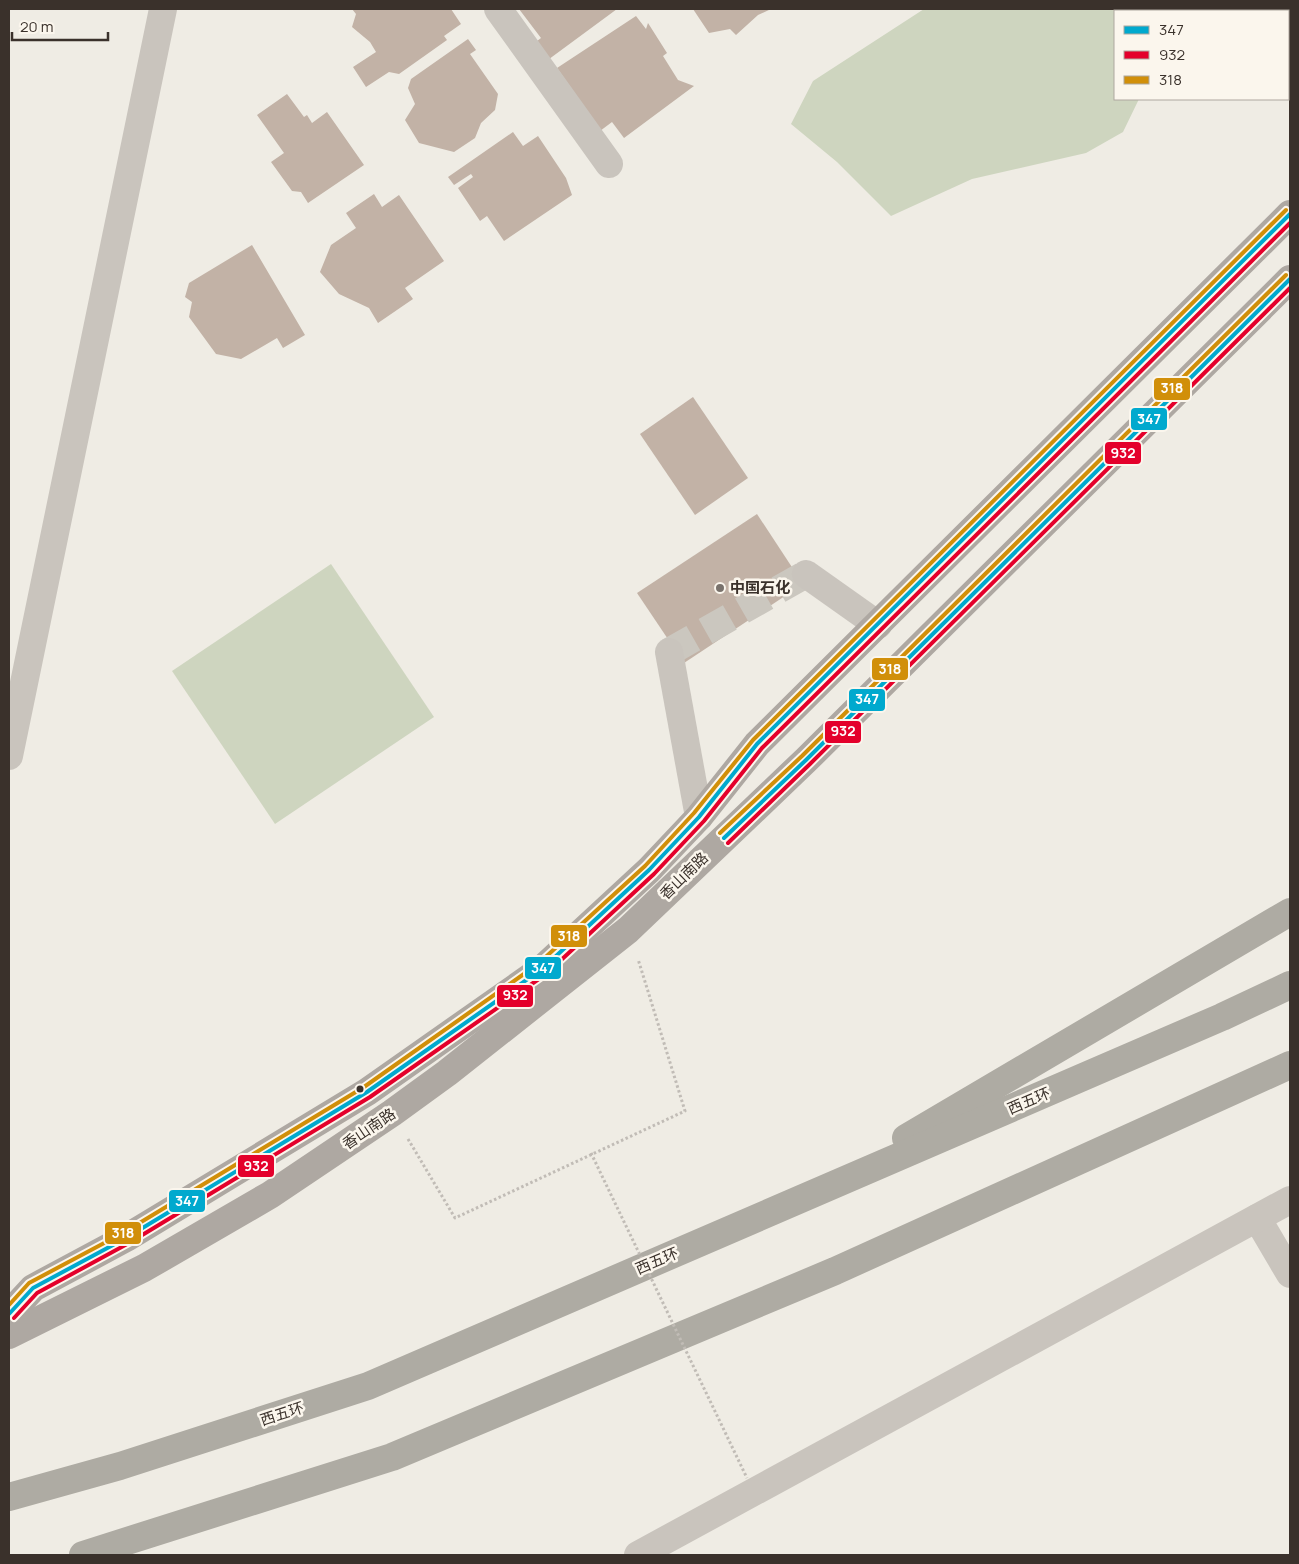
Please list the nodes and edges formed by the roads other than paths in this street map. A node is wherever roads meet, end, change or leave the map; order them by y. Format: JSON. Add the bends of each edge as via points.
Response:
{"nodes":[{"id":1,"x":163,"y":9,"type":"edge"},
{"id":2,"x":498,"y":9,"type":"edge"},
{"id":3,"x":609,"y":164,"type":"dead end"},
{"id":4,"x":1290,"y":214,"type":"edge"},
{"id":5,"x":1290,"y":279,"type":"edge"},
{"id":6,"x":806,"y":574,"type":"dead end"},
{"id":7,"x":878,"y":625,"type":"junction"},
{"id":8,"x":669,"y":652,"type":"dead end"},
{"id":9,"x":9,"y":756,"type":"edge"},
{"id":10,"x":699,"y":817,"type":"junction"},
{"id":11,"x":1290,"y":912,"type":"edge"},
{"id":12,"x":1290,"y":985,"type":"edge"},
{"id":13,"x":1290,"y":1066,"type":"edge"},
{"id":14,"x":803,"y":1198,"type":"junction"},
{"id":15,"x":1290,"y":1200,"type":"edge"},
{"id":16,"x":1257,"y":1218,"type":"junction"},
{"id":17,"x":1290,"y":1274,"type":"edge"},
{"id":18,"x":9,"y":1314,"type":"edge"},
{"id":19,"x":9,"y":1335,"type":"edge"},
{"id":20,"x":9,"y":1497,"type":"edge"},
{"id":21,"x":83,"y":1555,"type":"edge"},
{"id":22,"x":638,"y":1555,"type":"edge"}],
"edges":[{"from":1,"to":9,"type":"street"},
{"from":2,"to":3,"type":"street"},
{"from":4,"to":7,"type":"main road","name":"香山南路"},
{"from":5,"to":19,"type":"main road","name":"香山南路","via":[[806,760],[628,930],[447,1073],[262,1200],[144,1268]]},
{"from":6,"to":7,"type":"street"},
{"from":7,"to":10,"type":"main road","name":"香山南路","via":[[757,744]]},
{"from":8,"to":10,"type":"street"},
{"from":10,"to":18,"type":"main road","name":"香山南路","via":[[648,870],[542,968],[367,1092],[135,1233],[34,1288]]},
{"from":11,"to":14,"type":"highway"},
{"from":12,"to":14,"type":"highway","name":"西五环"},
{"from":13,"to":21,"type":"highway","via":[[835,1271],[392,1457]]},
{"from":14,"to":20,"type":"highway","name":"西五环","via":[[368,1386],[120,1466]]},
{"from":15,"to":16,"type":"street"},
{"from":16,"to":17,"type":"street"},
{"from":16,"to":22,"type":"street"}]}
